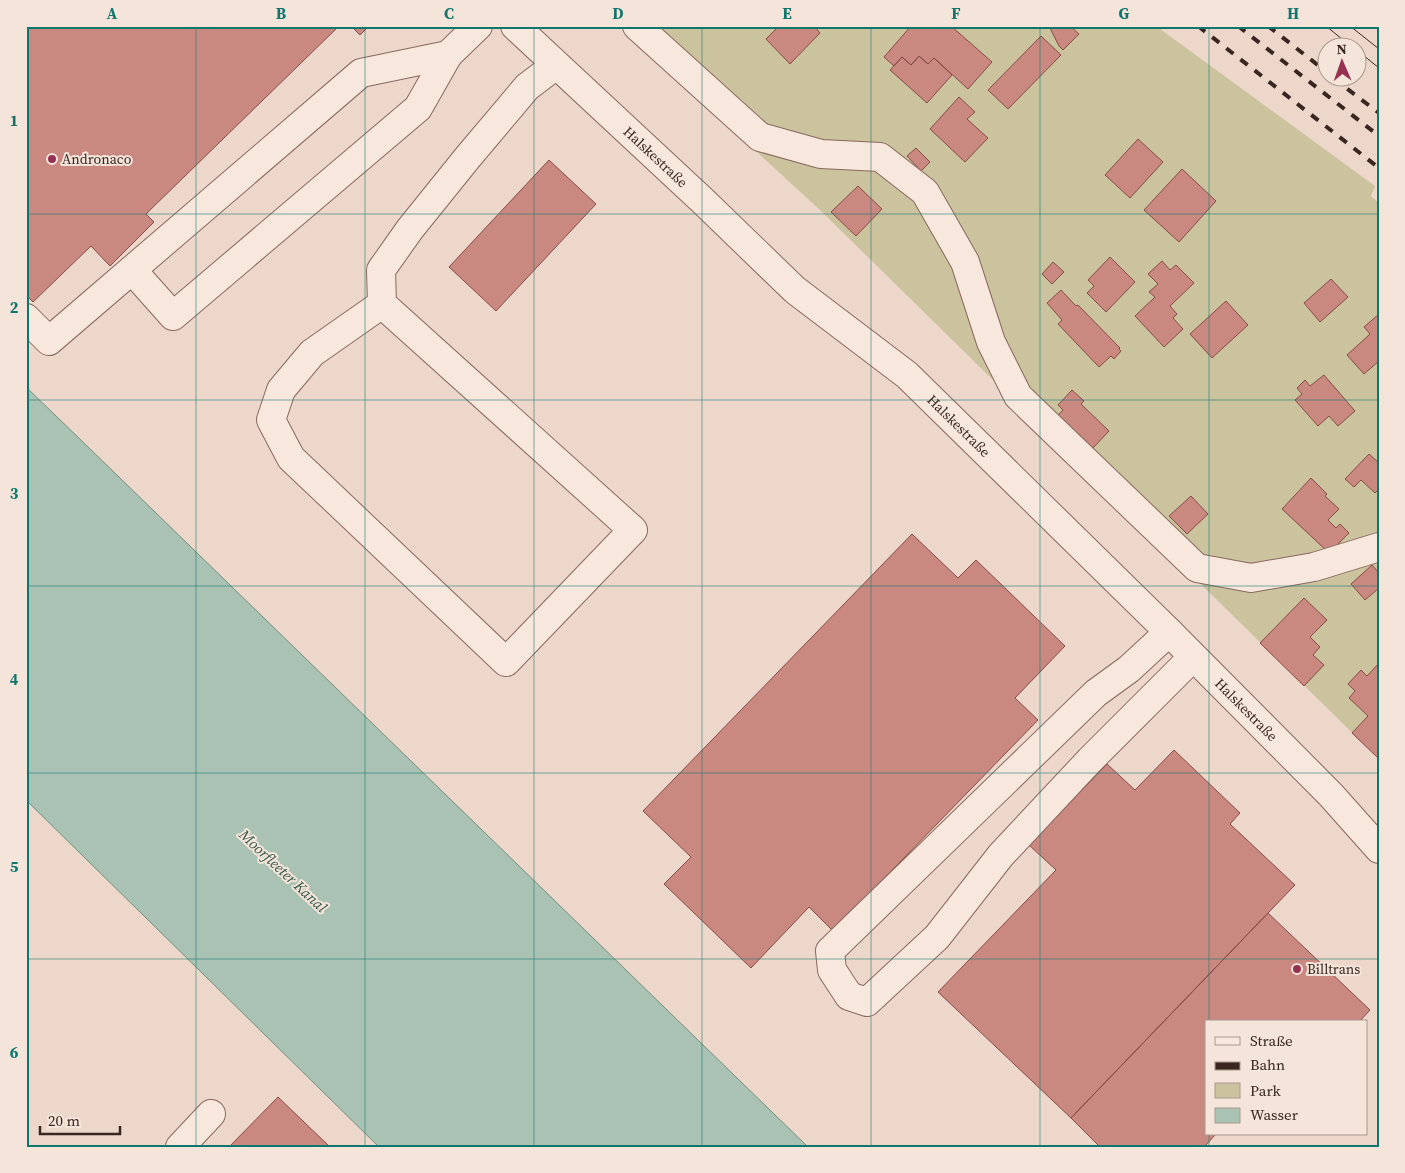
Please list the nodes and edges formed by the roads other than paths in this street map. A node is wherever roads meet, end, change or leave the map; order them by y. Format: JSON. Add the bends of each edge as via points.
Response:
{"nodes":[{"id":1,"x":478,"y":26,"type":"edge"},
{"id":2,"x":515,"y":26,"type":"edge"},
{"id":3,"x":637,"y":26,"type":"edge"},
{"id":4,"x":448,"y":54,"type":"junction"},
{"id":5,"x":556,"y":65,"type":"junction"},
{"id":6,"x":132,"y":270,"type":"junction"},
{"id":7,"x":382,"y":304,"type":"junction"},
{"id":8,"x":26,"y":318,"type":"edge"},
{"id":9,"x":1379,"y":547,"type":"edge"},
{"id":10,"x":1169,"y":632,"type":"junction"},
{"id":11,"x":1193,"y":657,"type":"junction"},
{"id":12,"x":1379,"y":849,"type":"edge"},
{"id":13,"x":211,"y":1114,"type":"dead end"},
{"id":14,"x":180,"y":1147,"type":"edge"}],
"edges":[{"from":1,"to":4,"type":"street"},
{"from":2,"to":5,"type":"street","name":"Halskestraße"},
{"from":3,"to":9,"type":"street","via":[[760,138],[821,154],[880,157],[925,192],[966,262],[991,342],[1018,396],[1197,568],[1251,578],[1314,567]]},
{"from":4,"to":6,"type":"street","via":[[361,73]]},
{"from":4,"to":6,"type":"street","via":[[418,108],[173,316]]},
{"from":5,"to":7,"type":"street","via":[[527,87],[410,229],[381,270]]},
{"from":5,"to":10,"type":"street","name":"Halskestraße","via":[[795,290],[907,375]]},
{"from":6,"to":8,"type":"street","via":[[49,341]]},
{"from":7,"to":7,"type":"street","via":[[633,530],[506,662],[291,458],[271,420],[281,390],[312,353]]},
{"from":10,"to":11,"type":"street","name":"Halskestraße"},
{"from":10,"to":11,"type":"street","via":[[1129,669],[1096,693],[830,951],[832,970],[849,996],[867,1002],[937,937],[1001,855]]},
{"from":11,"to":12,"type":"street","name":"Halskestraße"},
{"from":13,"to":14,"type":"street"}]}
